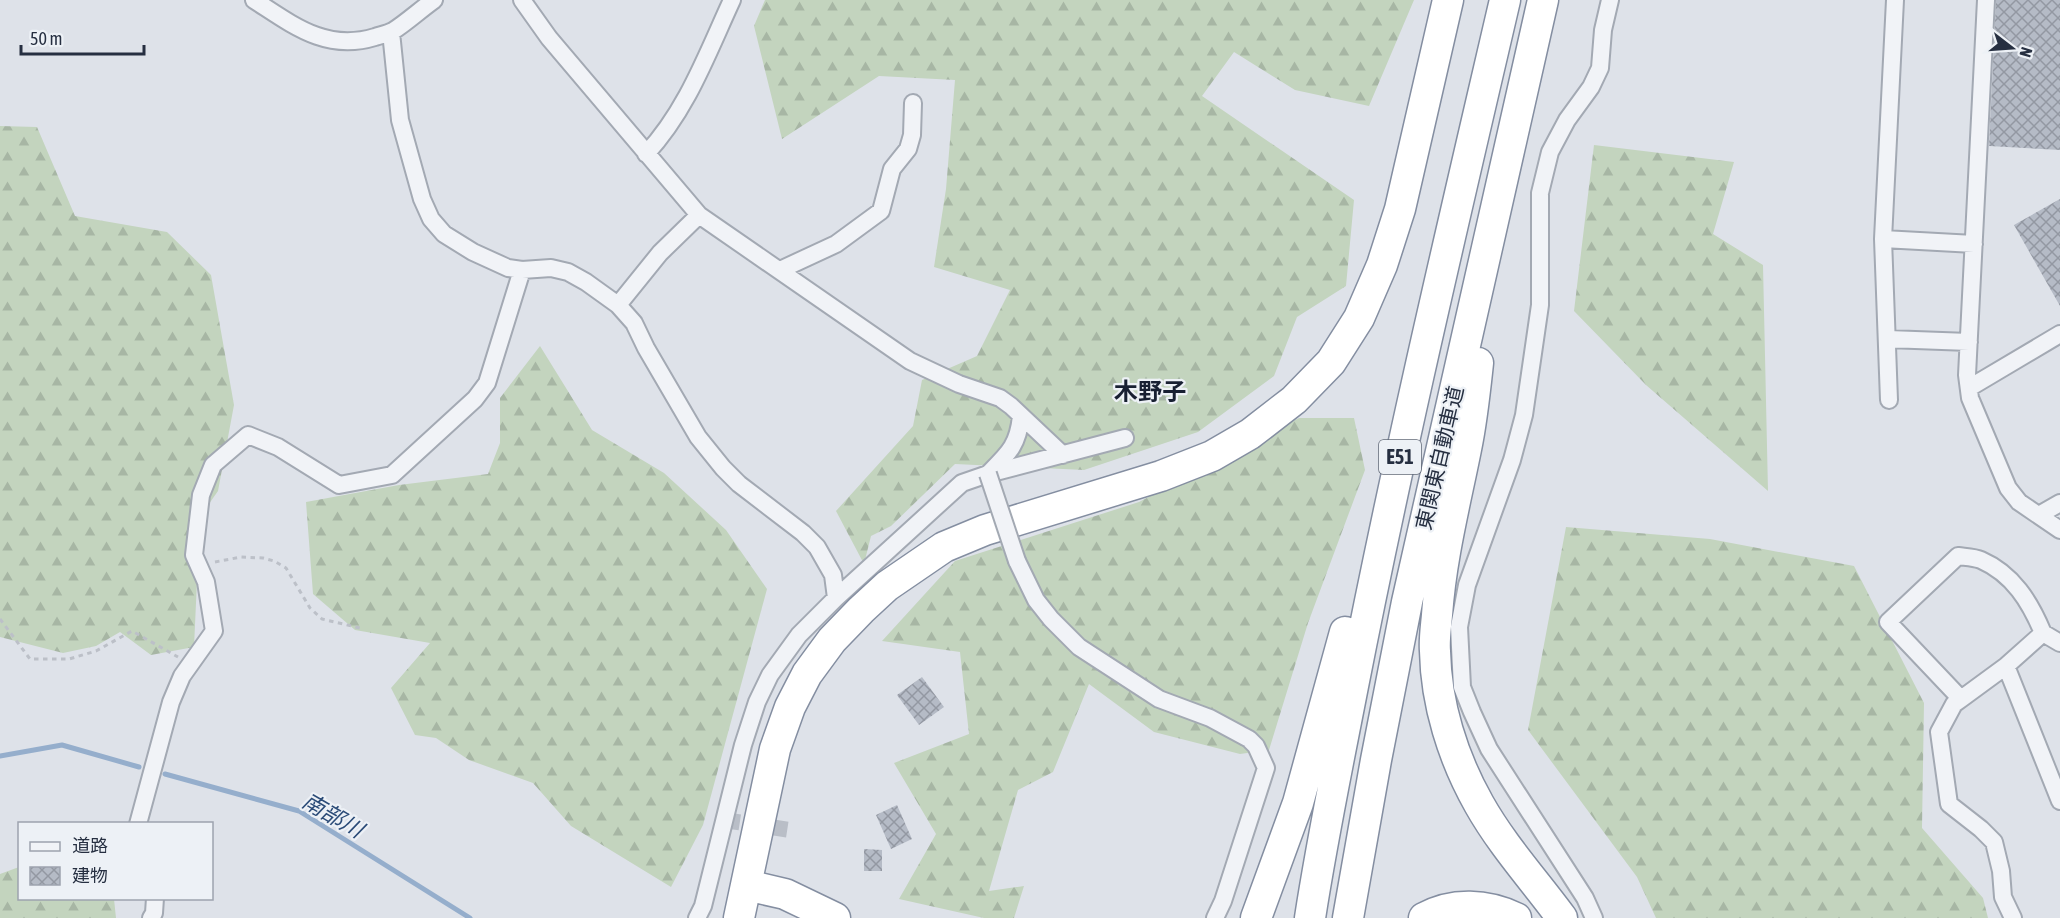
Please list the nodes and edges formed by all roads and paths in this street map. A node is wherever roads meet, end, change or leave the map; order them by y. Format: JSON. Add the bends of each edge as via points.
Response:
{"nodes":[{"id":1,"x":254,"y":0,"type":"edge"},
{"id":2,"x":434,"y":0,"type":"edge"},
{"id":3,"x":522,"y":0,"type":"edge"},
{"id":4,"x":732,"y":0,"type":"edge"},
{"id":5,"x":1448,"y":0,"type":"edge"},
{"id":6,"x":1504,"y":0,"type":"edge"},
{"id":7,"x":1543,"y":0,"type":"edge"},
{"id":8,"x":1610,"y":0,"type":"edge"},
{"id":9,"x":1895,"y":0,"type":"edge"},
{"id":10,"x":1986,"y":0,"type":"edge"},
{"id":11,"x":391,"y":32,"type":"junction"},
{"id":12,"x":913,"y":103,"type":"dead end"},
{"id":13,"x":646,"y":154,"type":"junction"},
{"id":14,"x":1495,"y":211,"type":"junction"},
{"id":15,"x":699,"y":215,"type":"junction"},
{"id":16,"x":1450,"y":232,"type":"junction"},
{"id":17,"x":1883,"y":239,"type":"junction"},
{"id":18,"x":1974,"y":244,"type":"junction"},
{"id":19,"x":522,"y":270,"type":"junction"},
{"id":20,"x":780,"y":270,"type":"junction"},
{"id":21,"x":618,"y":305,"type":"junction"},
{"id":22,"x":2060,"y":334,"type":"edge"},
{"id":23,"x":1888,"y":339,"type":"junction"},
{"id":24,"x":1969,"y":342,"type":"junction"},
{"id":25,"x":1969,"y":388,"type":"junction"},
{"id":26,"x":1889,"y":400,"type":"dead end"},
{"id":27,"x":1020,"y":416,"type":"junction"},
{"id":28,"x":1125,"y":438,"type":"dead end"},
{"id":29,"x":1063,"y":454,"type":"junction"},
{"id":30,"x":988,"y":474,"type":"junction"},
{"id":31,"x":2060,"y":503,"type":"edge"},
{"id":32,"x":2039,"y":515,"type":"junction"},
{"id":33,"x":2060,"y":530,"type":"edge"},
{"id":34,"x":199,"y":567,"type":"junction"},
{"id":35,"x":836,"y":598,"type":"junction"},
{"id":36,"x":0,"y":619,"type":"edge"},
{"id":37,"x":364,"y":629,"type":"dead end"},
{"id":38,"x":2043,"y":633,"type":"junction"},
{"id":39,"x":2060,"y":644,"type":"edge"},
{"id":40,"x":190,"y":664,"type":"junction"},
{"id":41,"x":2006,"y":666,"type":"junction"},
{"id":42,"x":1961,"y":699,"type":"junction"},
{"id":43,"x":2060,"y":801,"type":"edge"},
{"id":44,"x":139,"y":822,"type":"edge"},
{"id":45,"x":746,"y":885,"type":"junction"},
{"id":46,"x":155,"y":900,"type":"edge"},
{"id":47,"x":151,"y":918,"type":"edge"},
{"id":48,"x":698,"y":918,"type":"edge"},
{"id":49,"x":739,"y":918,"type":"edge"},
{"id":50,"x":835,"y":918,"type":"edge"},
{"id":51,"x":1215,"y":918,"type":"edge"},
{"id":52,"x":1256,"y":918,"type":"edge"},
{"id":53,"x":1310,"y":918,"type":"edge"},
{"id":54,"x":1348,"y":918,"type":"edge"},
{"id":55,"x":1424,"y":918,"type":"edge"},
{"id":56,"x":1516,"y":918,"type":"edge"},
{"id":57,"x":1562,"y":918,"type":"edge"},
{"id":58,"x":1594,"y":918,"type":"edge"},
{"id":59,"x":2013,"y":918,"type":"edge"}],
"edges":[{"from":1,"to":11,"type":"street","via":[[318,38],[363,41]]},
{"from":2,"to":11,"type":"street"},
{"from":3,"to":13,"type":"street"},
{"from":4,"to":13,"type":"street","via":[[680,112]]},
{"from":5,"to":45,"type":"highway","via":[[1400,209],[1383,265],[1359,318],[1331,362],[1294,400],[1250,434],[1212,456],[1161,476],[985,530],[944,547],[887,586],[832,640],[807,674],[790,707],[775,749]]},
{"from":6,"to":16,"type":"highway","name":"東関東自動車道","number":"E51"},
{"from":7,"to":14,"type":"highway","name":"東関東自動車道","number":"E51"},
{"from":8,"to":58,"type":"street","via":[[1600,68],[1550,152],[1540,193],[1540,305],[1524,415],[1467,585],[1459,627],[1462,687],[1489,749]]},
{"from":9,"to":17,"type":"street"},
{"from":10,"to":18,"type":"street"},
{"from":11,"to":19,"type":"street","via":[[399,120],[431,219],[444,234],[473,252]]},
{"from":12,"to":20,"type":"street","via":[[908,149],[892,169],[881,211],[836,244]]},
{"from":13,"to":15,"type":"street"},
{"from":14,"to":54,"type":"highway","name":"東関東自動車道","number":"E51","via":[[1407,602]]},
{"from":14,"to":57,"type":"highway","via":[[1469,434],[1446,542],[1434,650],[1446,727],[1463,773],[1492,827]]},
{"from":15,"to":20,"type":"street"},
{"from":15,"to":21,"type":"street","via":[[660,253]]},
{"from":16,"to":52,"type":"highway","via":[[1313,753]]},
{"from":16,"to":53,"type":"highway","name":"東関東自動車道","number":"E51","via":[[1371,595]]},
{"from":17,"to":18,"type":"street"},
{"from":17,"to":23,"type":"street"},
{"from":18,"to":24,"type":"street"},
{"from":19,"to":21,"type":"street","via":[[551,268],[568,272]]},
{"from":19,"to":34,"type":"street","via":[[487,383],[475,399],[392,474],[339,485],[278,447],[248,435],[213,465],[201,495],[194,555]]},
{"from":20,"to":27,"type":"street","via":[[910,361],[1000,398]]},
{"from":21,"to":35,"type":"street","via":[[634,323],[698,437],[723,468],[817,547],[833,575]]},
{"from":22,"to":25,"type":"street"},
{"from":23,"to":24,"type":"street"},
{"from":23,"to":26,"type":"street"},
{"from":24,"to":25,"type":"street"},
{"from":25,"to":32,"type":"street","via":[[2008,488],[2019,502]]},
{"from":27,"to":29,"type":"street"},
{"from":27,"to":30,"type":"street","via":[[1014,447]]},
{"from":28,"to":29,"type":"street"},
{"from":29,"to":30,"type":"street"},
{"from":30,"to":35,"type":"street","via":[[962,483]]},
{"from":30,"to":51,"type":"street","bridge":true,"via":[[1017,561],[1036,600],[1051,619],[1079,647],[1159,699],[1210,718],[1256,746],[1266,768]]},
{"from":31,"to":32,"type":"street"},
{"from":32,"to":33,"type":"street"},
{"from":34,"to":37,"type":"path","via":[[241,557],[274,561],[286,568],[302,597],[322,619]]},
{"from":34,"to":40,"type":"street","via":[[206,582],[214,631]]},
{"from":35,"to":48,"type":"street","via":[[799,635],[770,675],[757,702]]},
{"from":36,"to":40,"type":"path","via":[[30,658],[69,659],[96,651],[132,631]]},
{"from":38,"to":39,"type":"street"},
{"from":38,"to":41,"type":"street"},
{"from":38,"to":42,"type":"street","via":[[2022,592],[2003,573],[1980,559],[1958,556],[1888,622]]},
{"from":40,"to":44,"type":"street","via":[[171,702]]},
{"from":41,"to":42,"type":"street"},
{"from":41,"to":43,"type":"street"},
{"from":42,"to":59,"type":"street","via":[[1954,704],[1939,732],[1949,804],[1994,842],[2003,897]]},
{"from":45,"to":49,"type":"highway"},
{"from":45,"to":50,"type":"highway","via":[[785,894]]},
{"from":46,"to":47,"type":"street"},
{"from":55,"to":56,"type":"highway","via":[[1464,906]]}]}
